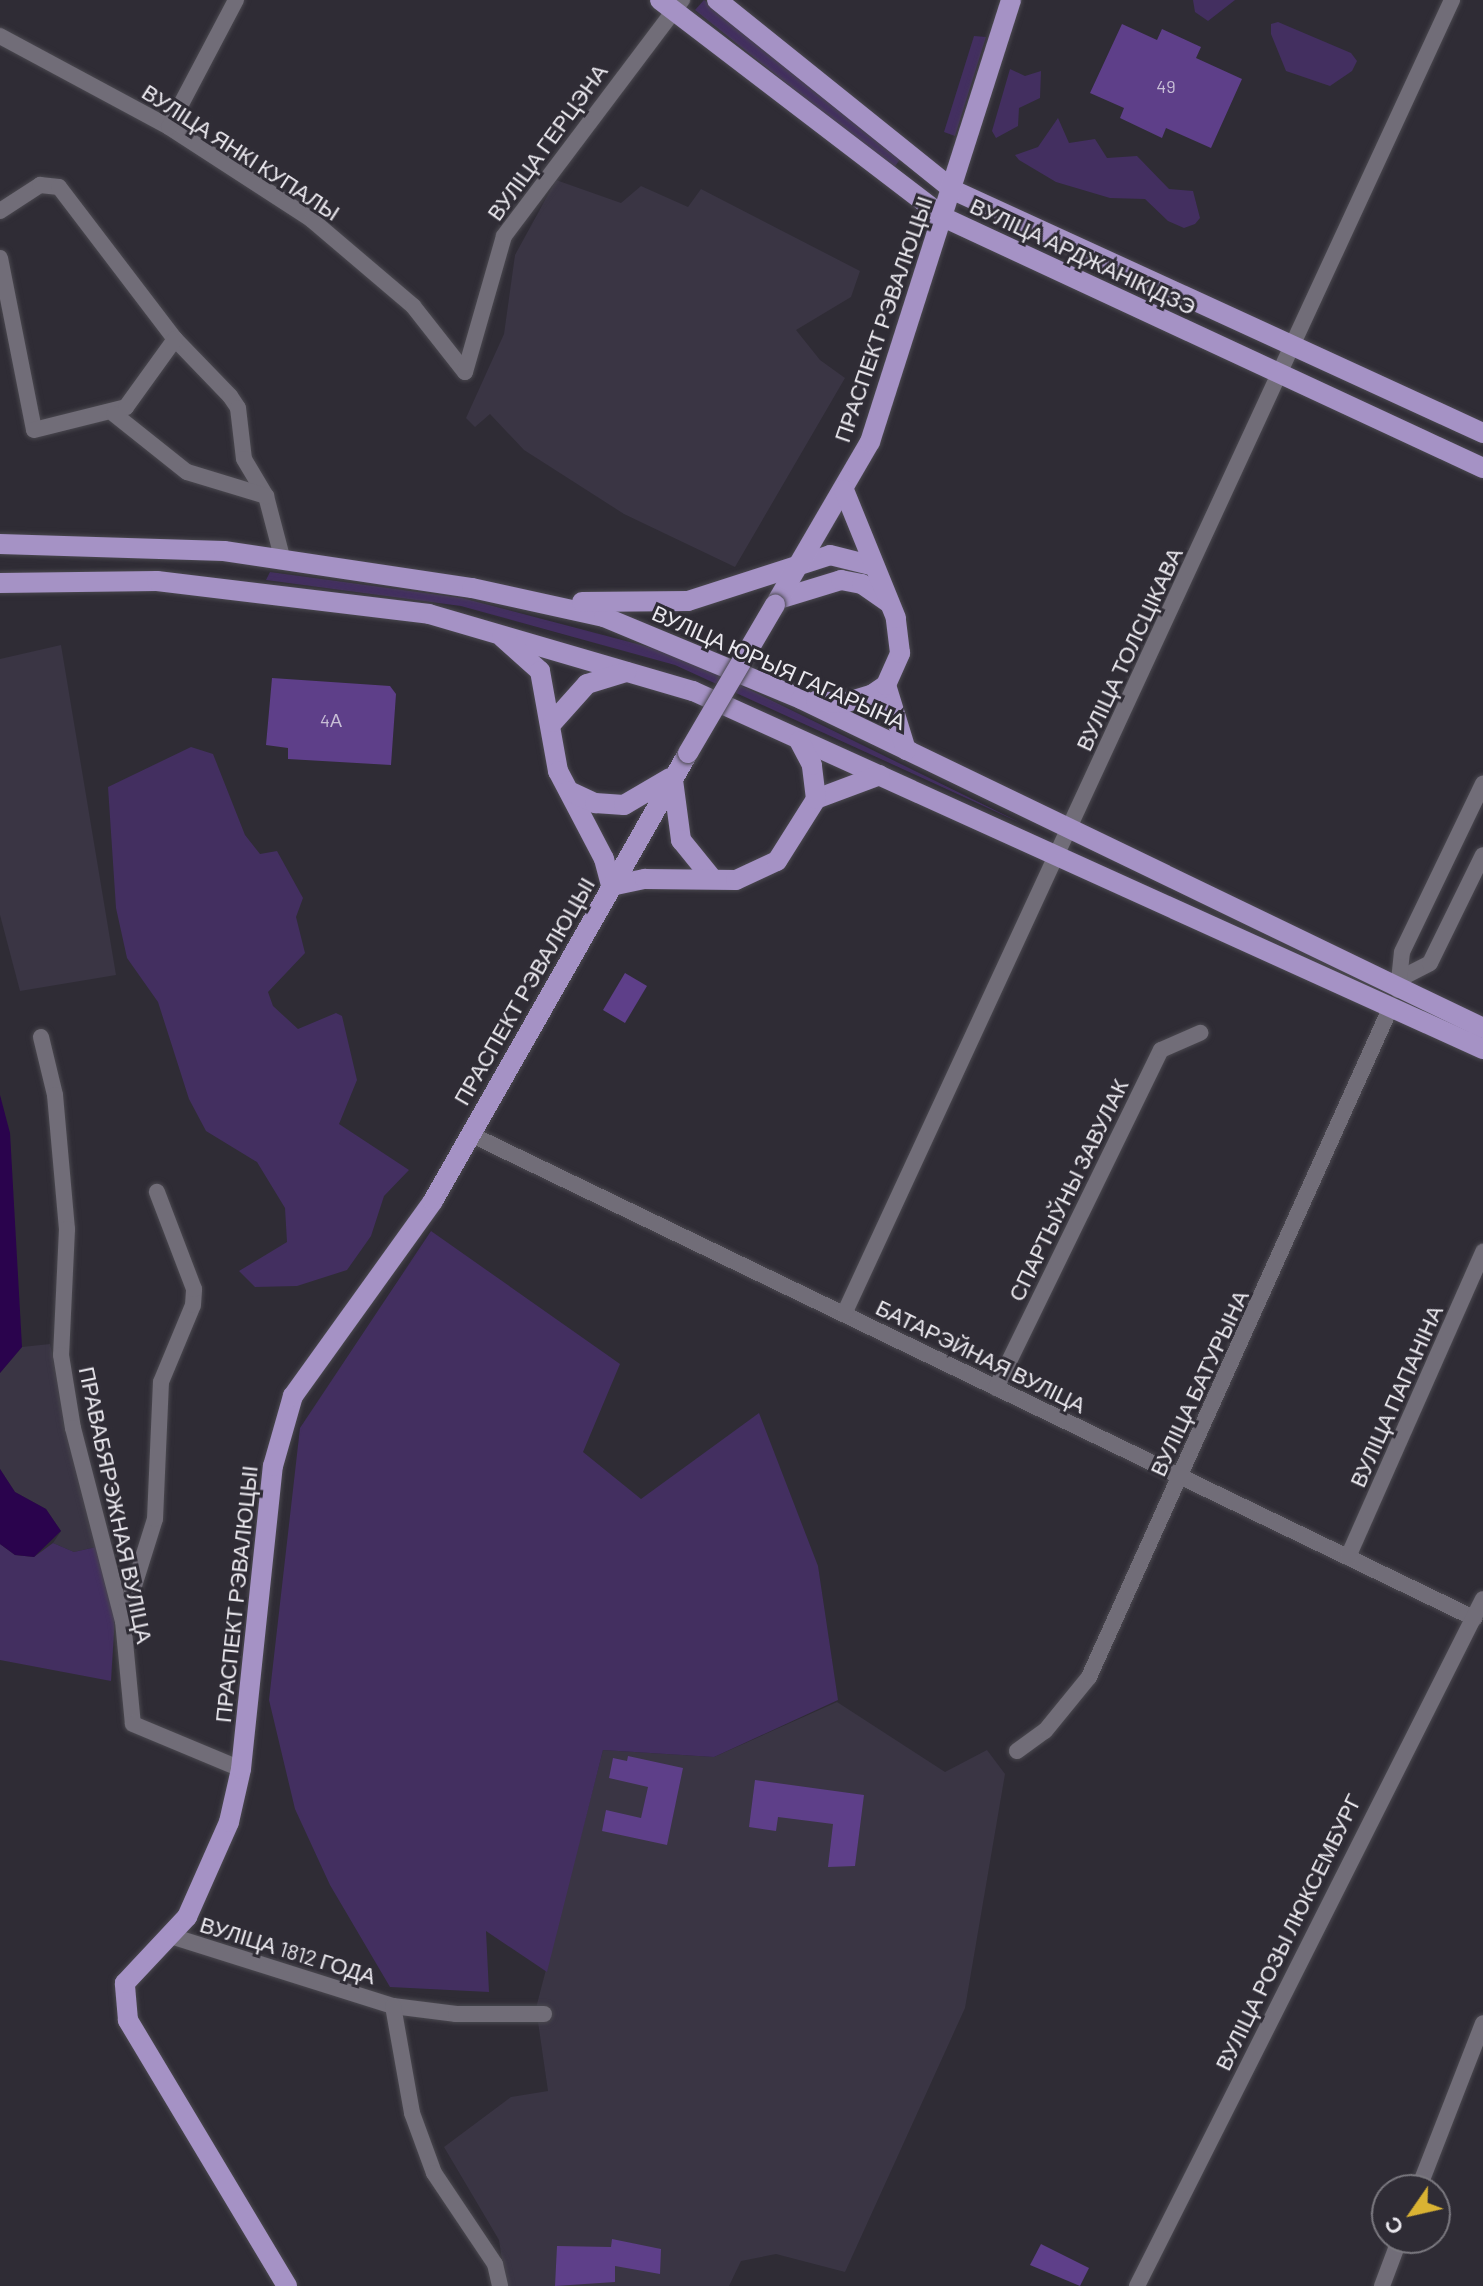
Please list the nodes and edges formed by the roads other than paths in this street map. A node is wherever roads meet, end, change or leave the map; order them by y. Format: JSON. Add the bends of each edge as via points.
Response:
{"nodes":[{"id":1,"x":236,"y":0,"type":"edge"},
{"id":2,"x":717,"y":0,"type":"edge"},
{"id":3,"x":1011,"y":0,"type":"edge"},
{"id":4,"x":1452,"y":0,"type":"edge"},
{"id":5,"x":672,"y":4,"type":"edge"},
{"id":6,"x":0,"y":36,"type":"edge"},
{"id":7,"x":169,"y":127,"type":"junction"},
{"id":8,"x":953,"y":190,"type":"junction"},
{"id":9,"x":0,"y":211,"type":"edge"},
{"id":10,"x":945,"y":218,"type":"junction"},
{"id":11,"x":0,"y":258,"type":"edge"},
{"id":12,"x":175,"y":339,"type":"junction"},
{"id":13,"x":1291,"y":344,"type":"junction"},
{"id":14,"x":465,"y":372,"type":"joint"},
{"id":15,"x":1279,"y":374,"type":"junction"},
{"id":16,"x":114,"y":414,"type":"junction"},
{"id":17,"x":1483,"y":433,"type":"edge"},
{"id":18,"x":1483,"y":468,"type":"edge"},
{"id":19,"x":844,"y":490,"type":"junction"},
{"id":20,"x":266,"y":496,"type":"junction"},
{"id":21,"x":0,"y":544,"type":"edge"},
{"id":22,"x":283,"y":561,"type":"junction"},
{"id":23,"x":874,"y":566,"type":"junction"},
{"id":24,"x":798,"y":567,"type":"junction"},
{"id":25,"x":0,"y":583,"type":"edge"},
{"id":26,"x":777,"y":602,"type":"junction"},
{"id":27,"x":888,"y":602,"type":"junction"},
{"id":28,"x":526,"y":603,"type":"junction"},
{"id":29,"x":496,"y":631,"type":"junction"},
{"id":30,"x":626,"y":672,"type":"junction"},
{"id":31,"x":886,"y":685,"type":"junction"},
{"id":32,"x":801,"y":699,"type":"junction"},
{"id":33,"x":553,"y":722,"type":"junction"},
{"id":34,"x":799,"y":741,"type":"junction"},
{"id":35,"x":906,"y":750,"type":"junction"},
{"id":36,"x":880,"y":775,"type":"junction"},
{"id":37,"x":673,"y":776,"type":"junction"},
{"id":38,"x":1483,"y":784,"type":"edge"},
{"id":39,"x":569,"y":791,"type":"junction"},
{"id":40,"x":816,"y":799,"type":"junction"},
{"id":41,"x":1070,"y":832,"type":"junction"},
{"id":42,"x":1483,"y":855,"type":"edge"},
{"id":43,"x":1058,"y":859,"type":"junction"},
{"id":44,"x":711,"y":877,"type":"junction"},
{"id":45,"x":611,"y":886,"type":"junction"},
{"id":46,"x":1400,"y":984,"type":"junction"},
{"id":47,"x":1389,"y":1011,"type":"junction"},
{"id":48,"x":1483,"y":1028,"type":"edge"},
{"id":49,"x":1200,"y":1033,"type":"dead end"},
{"id":50,"x":41,"y":1037,"type":"dead end"},
{"id":51,"x":1483,"y":1049,"type":"edge"},
{"id":52,"x":470,"y":1134,"type":"junction"},
{"id":53,"x":157,"y":1192,"type":"dead end"},
{"id":54,"x":1483,"y":1252,"type":"edge"},
{"id":55,"x":844,"y":1314,"type":"junction"},
{"id":56,"x":996,"y":1388,"type":"junction"},
{"id":57,"x":1183,"y":1478,"type":"junction"},
{"id":58,"x":1348,"y":1557,"type":"junction"},
{"id":59,"x":1483,"y":1599,"type":"edge"},
{"id":60,"x":1474,"y":1618,"type":"junction"},
{"id":61,"x":123,"y":1621,"type":"junction"},
{"id":62,"x":1017,"y":1751,"type":"dead end"},
{"id":63,"x":241,"y":1769,"type":"junction"},
{"id":64,"x":171,"y":1936,"type":"junction"},
{"id":65,"x":393,"y":2006,"type":"junction"},
{"id":66,"x":544,"y":2014,"type":"dead end"},
{"id":67,"x":1483,"y":2023,"type":"edge"},
{"id":68,"x":1424,"y":2174,"type":"edge"},
{"id":69,"x":1394,"y":2254,"type":"edge"},
{"id":70,"x":287,"y":2286,"type":"edge"},
{"id":71,"x":500,"y":2286,"type":"edge"},
{"id":72,"x":1137,"y":2286,"type":"edge"},
{"id":73,"x":1382,"y":2286,"type":"edge"}],
"edges":[{"from":1,"to":7,"type":"street"},
{"from":2,"to":8,"type":"main road","name":"ВУЛІЦА АРДЖАНІКІДЗЭ"},
{"from":3,"to":8,"type":"main road","name":"ПРАСПЕКТ РЭВАЛЮЦЫІ"},
{"from":4,"to":13,"type":"street","name":"ВУЛІЦА ТОЛСЦІКАВА"},
{"from":5,"to":10,"type":"main road","name":"ВУЛІЦА АРДЖАНІКІДЗЭ"},
{"from":5,"to":14,"type":"street","name":"ВУЛІЦА ГЕРЦЭНА","via":[[504,236]]},
{"from":6,"to":7,"type":"street","name":"ВУЛІЦА ЯНКІ КУПАЛЫ"},
{"from":7,"to":14,"type":"street","name":"ВУЛІЦА ЯНКІ КУПАЛЫ","via":[[312,220],[413,306]]},
{"from":8,"to":10,"type":"main road","name":"ПРАСПЕКТ РЭВАЛЮЦЫІ"},
{"from":8,"to":13,"type":"main road","name":"ВУЛІЦА АРДЖАНІКІДЗЭ"},
{"from":9,"to":12,"type":"street","via":[[40,185],[59,187]]},
{"from":10,"to":15,"type":"main road","name":"ВУЛІЦА АРДЖАНІКІДЗЭ"},
{"from":10,"to":19,"type":"main road","name":"ПРАСПЕКТ РЭВАЛЮЦЫІ","via":[[870,442]]},
{"from":11,"to":16,"type":"street","via":[[34,430]]},
{"from":12,"to":16,"type":"street"},
{"from":12,"to":20,"type":"street","via":[[238,408],[244,459]]},
{"from":13,"to":15,"type":"street","name":"ВУЛІЦА ТОЛСЦІКАВА"},
{"from":13,"to":17,"type":"main road","name":"ВУЛІЦА АРДЖАНІКІДЗЭ"},
{"from":15,"to":18,"type":"main road","name":"ВУЛІЦА АРДЖАНІКІДЗЭ"},
{"from":15,"to":41,"type":"street","name":"ВУЛІЦА ТОЛСЦІКАВА"},
{"from":16,"to":20,"type":"street","via":[[187,472]]},
{"from":19,"to":23,"type":"main road"},
{"from":19,"to":24,"type":"main road","name":"ПРАСПЕКТ РЭВАЛЮЦЫІ"},
{"from":20,"to":22,"type":"street"},
{"from":21,"to":22,"type":"main road","name":"ВУЛІЦА ЮРЫЯ ГАГАРЫНА","via":[[167,547]]},
{"from":22,"to":28,"type":"main road","name":"ВУЛІЦА ЮРЫЯ ГАГАРЫНА","via":[[472,588]]},
{"from":23,"to":24,"type":"main road","via":[[830,555]]},
{"from":23,"to":27,"type":"main road"},
{"from":24,"to":26,"type":"main road","name":"ПРАСПЕКТ РЭВАЛЮЦЫІ"},
{"from":24,"to":28,"type":"main road","via":[[719,594],[658,605]]},
{"from":25,"to":29,"type":"main road","via":[[157,581],[316,597]]},
{"from":26,"to":27,"type":"main road","via":[[841,580],[862,584]]},
{"from":26,"to":37,"type":"main road","name":"ПРАСПЕКТ РЭВАЛЮЦЫІ","bridge":true},
{"from":27,"to":31,"type":"main road","via":[[900,653]]},
{"from":28,"to":32,"type":"main road","name":"ВУЛІЦА ЮРЫЯ ГАГАРЫНА","via":[[604,617]]},
{"from":29,"to":30,"type":"main road"},
{"from":29,"to":33,"type":"main road","via":[[540,671]]},
{"from":30,"to":33,"type":"main road","via":[[587,684]]},
{"from":30,"to":34,"type":"main road","via":[[693,691]]},
{"from":31,"to":32,"type":"main road","via":[[844,703]]},
{"from":31,"to":35,"type":"main road"},
{"from":32,"to":35,"type":"main road","name":"ВУЛІЦА ЮРЫЯ ГАГАРЫНА"},
{"from":33,"to":39,"type":"main road","via":[[555,757]]},
{"from":34,"to":36,"type":"main road"},
{"from":34,"to":40,"type":"main road","via":[[812,765]]},
{"from":35,"to":41,"type":"main road","name":"ВУЛІЦА ЮРЫЯ ГАГАРЫНА"},
{"from":36,"to":40,"type":"main road"},
{"from":36,"to":43,"type":"main road"},
{"from":37,"to":39,"type":"main road","via":[[624,805],[595,803]]},
{"from":37,"to":44,"type":"main road","via":[[681,840]]},
{"from":37,"to":45,"type":"main road","name":"ПРАСПЕКТ РЭВАЛЮЦЫІ"},
{"from":38,"to":46,"type":"street","via":[[1402,952]]},
{"from":39,"to":45,"type":"main road","via":[[604,859]]},
{"from":40,"to":44,"type":"main road","via":[[777,861],[750,877]]},
{"from":41,"to":43,"type":"street","name":"ВУЛІЦА ТОЛСЦІКАВА"},
{"from":41,"to":46,"type":"main road","name":"ВУЛІЦА ЮРЫЯ ГАГАРЫНА"},
{"from":42,"to":46,"type":"street","via":[[1430,963]]},
{"from":43,"to":47,"type":"main road"},
{"from":43,"to":55,"type":"street","name":"ВУЛІЦА ТОЛСЦІКАВА"},
{"from":44,"to":45,"type":"main road"},
{"from":45,"to":52,"type":"main road","name":"ПРАСПЕКТ РЭВАЛЮЦЫІ"},
{"from":46,"to":48,"type":"main road","name":"ВУЛІЦА ЮРЫЯ ГАГАРЫНА"},
{"from":47,"to":51,"type":"main road"},
{"from":47,"to":57,"type":"street","name":"ВУЛІЦА БАТУРЫНА"},
{"from":49,"to":56,"type":"street","name":"СПАРТЫЎНЫ ЗАВУЛАК","via":[[1161,1050]]},
{"from":50,"to":61,"type":"street","name":"ПРАВАБЯРЭЖНАЯ ВУЛІЦА","via":[[55,1095],[67,1229],[61,1355],[73,1428]]},
{"from":52,"to":55,"type":"street","name":"БАТАРЭЙНАЯ ВУЛІЦА"},
{"from":52,"to":63,"type":"main road","name":"ПРАСПЕКТ РЭВАЛЮЦЫІ","via":[[399,1251],[305,1374],[280,1432]]},
{"from":53,"to":61,"type":"street","via":[[194,1289],[193,1305],[161,1382],[153,1529]]},
{"from":54,"to":58,"type":"street","name":"ВУЛІЦА ПАПАНІНА"},
{"from":55,"to":56,"type":"street","name":"БАТАРЭЙНАЯ ВУЛІЦА"},
{"from":56,"to":57,"type":"street","name":"БАТАРЭЙНАЯ ВУЛІЦА"},
{"from":57,"to":58,"type":"street","name":"БАТАРЭЙНАЯ ВУЛІЦА"},
{"from":57,"to":62,"type":"street","name":"ВУЛІЦА БАТУРЫНА","via":[[1153,1527],[1089,1677],[1045,1731]]},
{"from":58,"to":60,"type":"street","name":"БАТАРЭЙНАЯ ВУЛІЦА"},
{"from":59,"to":60,"type":"street","name":"ВУЛІЦА РОЗЫ ЛЮКСЕМБУРГ"},
{"from":60,"to":72,"type":"street","name":"ВУЛІЦА РОЗЫ ЛЮКСЕМБУРГ"},
{"from":61,"to":63,"type":"street","name":"ПРАВАБЯРЭЖНАЯ ВУЛІЦА","via":[[133,1724]]},
{"from":63,"to":64,"type":"main road","name":"ПРАСПЕКТ РЭВАЛЮЦЫІ","via":[[229,1822],[201,1893]]},
{"from":64,"to":65,"type":"street","name":"ВУЛІЦА 1812 ГОДА"},
{"from":64,"to":70,"type":"main road","name":"ПРАСПЕКТ РЭВАЛЮЦЫІ","via":[[131,1970],[123,1999],[128,2020]]},
{"from":65,"to":66,"type":"street","name":"ВУЛІЦА 1812 ГОДА"},
{"from":65,"to":71,"type":"street","name":"ВУЛІЦА 1812 ГОДА","via":[[412,2113],[434,2173],[495,2264]]},
{"from":67,"to":68,"type":"street"},
{"from":69,"to":73,"type":"street"}]}
